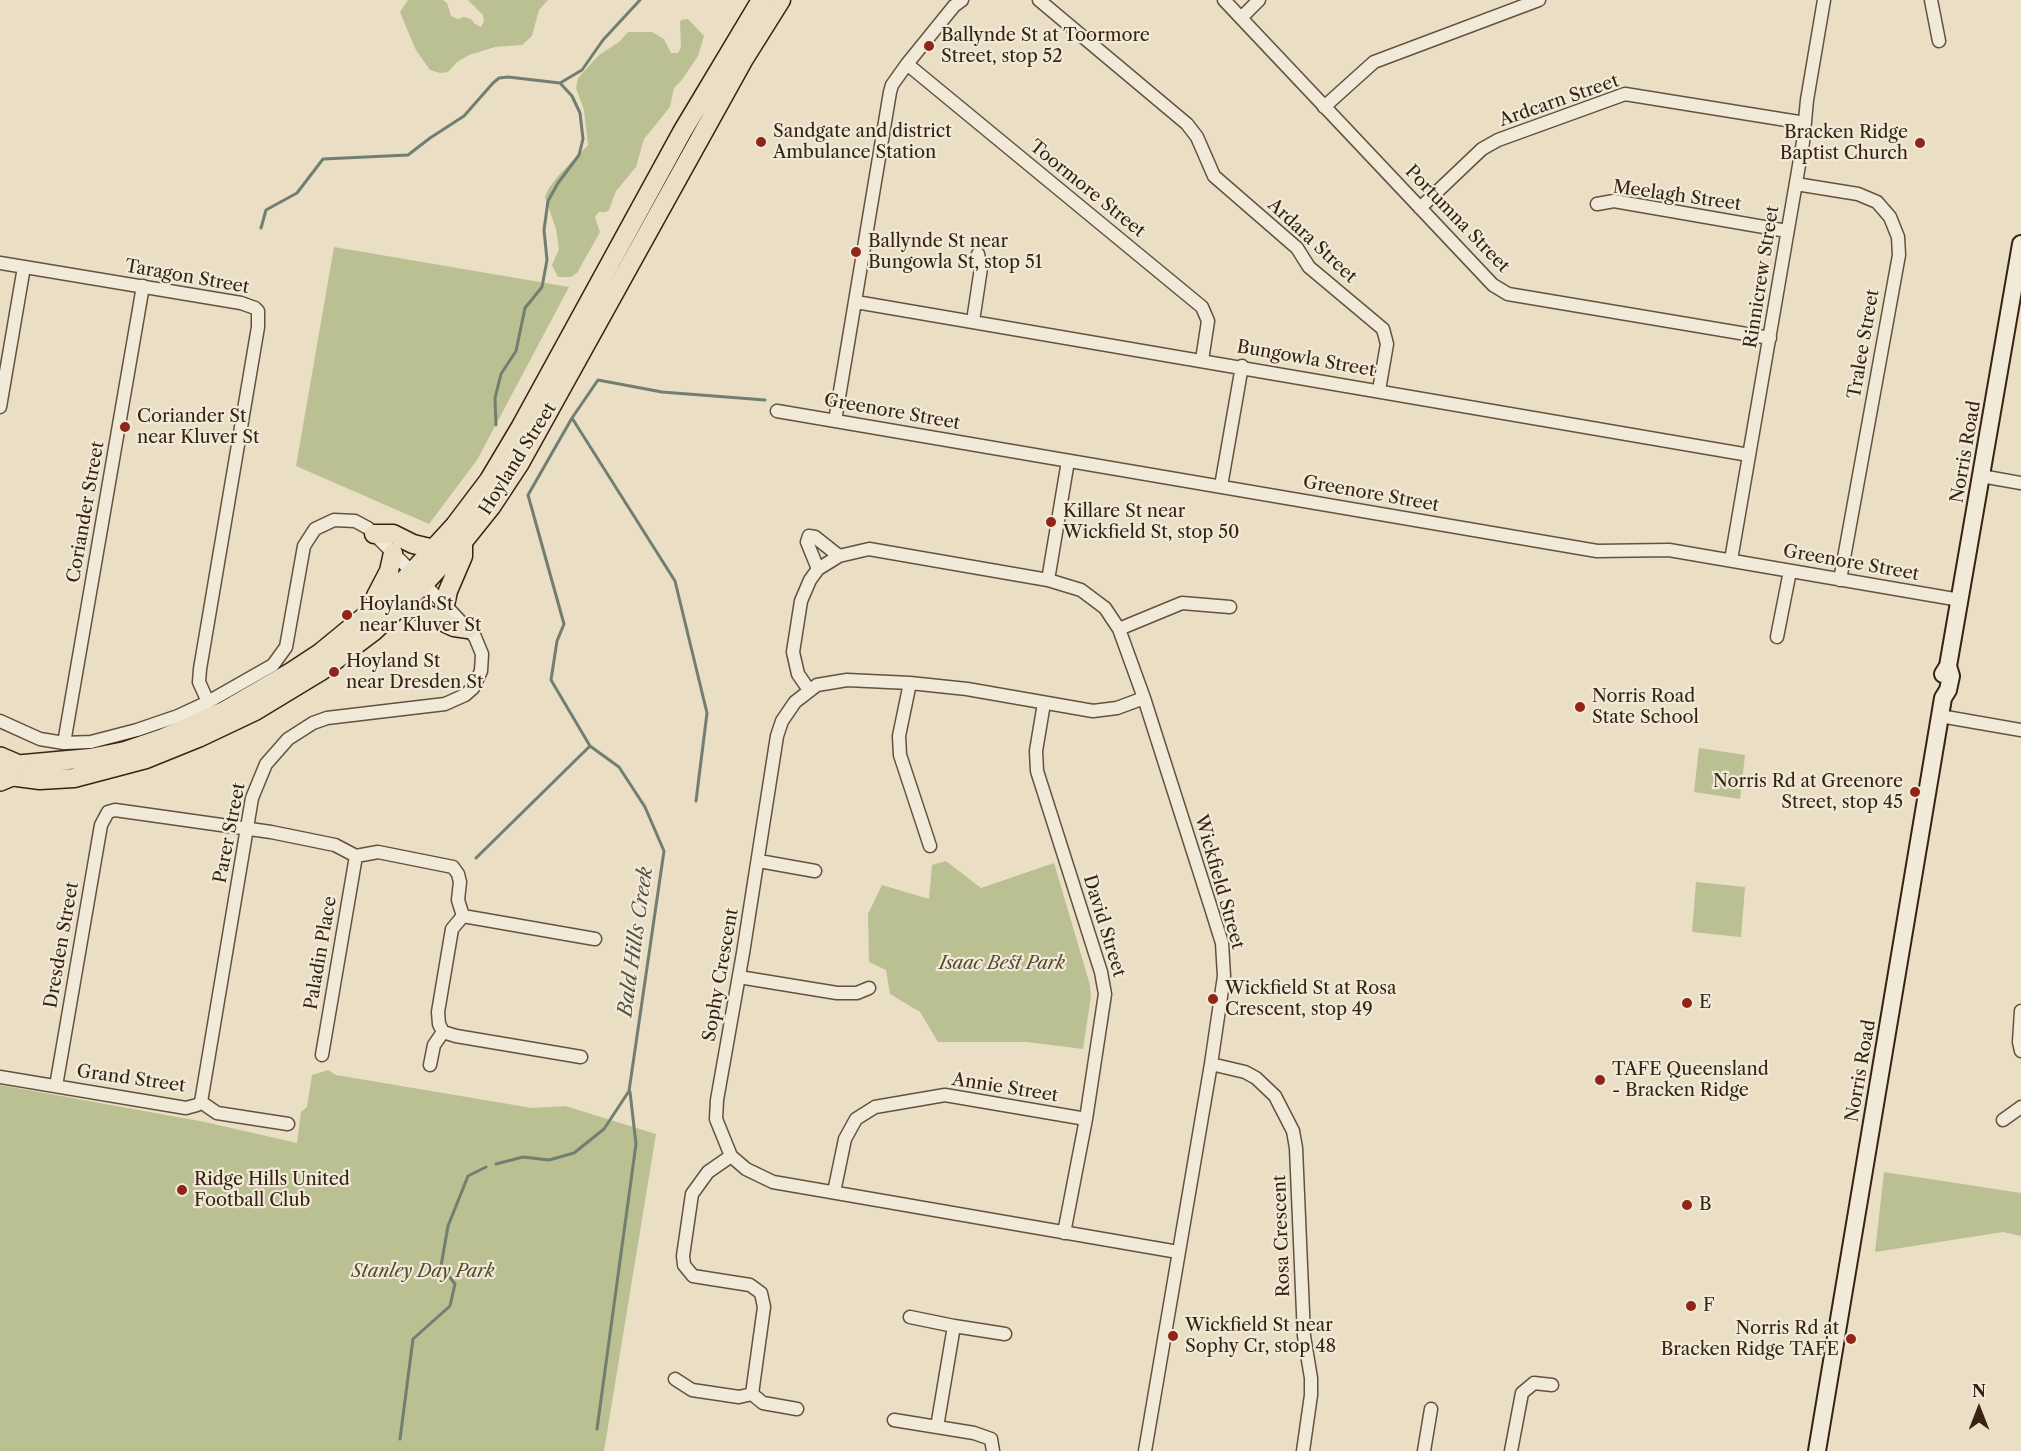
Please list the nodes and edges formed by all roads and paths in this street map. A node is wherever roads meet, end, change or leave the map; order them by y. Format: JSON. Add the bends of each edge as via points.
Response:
{"nodes":[{"id":1,"x":761,"y":0,"type":"edge"},
{"id":2,"x":781,"y":0,"type":"edge"},
{"id":3,"x":1039,"y":0,"type":"edge"},
{"id":4,"x":1224,"y":0,"type":"edge"},
{"id":5,"x":1259,"y":0,"type":"edge"},
{"id":6,"x":1539,"y":0,"type":"edge"},
{"id":7,"x":1824,"y":0,"type":"edge"},
{"id":8,"x":1931,"y":0,"type":"edge"},
{"id":9,"x":955,"y":2,"type":"edge"},
{"id":10,"x":1241,"y":18,"type":"junction"},
{"id":11,"x":1939,"y":41,"type":"dead end"},
{"id":12,"x":907,"y":64,"type":"junction"},
{"id":13,"x":1324,"y":107,"type":"junction"},
{"id":14,"x":1805,"y":123,"type":"junction"},
{"id":15,"x":1796,"y":184,"type":"junction"},
{"id":16,"x":1597,"y":204,"type":"dead end"},
{"id":17,"x":1420,"y":208,"type":"junction"},
{"id":18,"x":1787,"y":231,"type":"junction"},
{"id":19,"x":2021,"y":244,"type":"edge"},
{"id":20,"x":978,"y":254,"type":"dead end"},
{"id":21,"x":0,"y":263,"type":"edge"},
{"id":22,"x":24,"y":267,"type":"junction"},
{"id":23,"x":143,"y":286,"type":"junction"},
{"id":24,"x":856,"y":302,"type":"junction"},
{"id":25,"x":973,"y":321,"type":"junction"},
{"id":26,"x":1770,"y":338,"type":"junction"},
{"id":27,"x":1202,"y":360,"type":"junction"},
{"id":28,"x":1242,"y":366,"type":"junction"},
{"id":29,"x":1379,"y":390,"type":"junction"},
{"id":30,"x":0,"y":407,"type":"edge"},
{"id":31,"x":777,"y":411,"type":"dead end"},
{"id":32,"x":835,"y":421,"type":"junction"},
{"id":33,"x":1749,"y":455,"type":"junction"},
{"id":34,"x":1068,"y":461,"type":"junction"},
{"id":35,"x":1982,"y":476,"type":"junction"},
{"id":36,"x":2021,"y":483,"type":"edge"},
{"id":37,"x":1221,"y":486,"type":"junction"},
{"id":38,"x":374,"y":534,"type":"junction"},
{"id":39,"x":464,"y":542,"type":"junction"},
{"id":40,"x":434,"y":549,"type":"junction"},
{"id":41,"x":393,"y":553,"type":"junction"},
{"id":42,"x":839,"y":555,"type":"junction"},
{"id":43,"x":1731,"y":560,"type":"junction"},
{"id":44,"x":818,"y":569,"type":"junction"},
{"id":45,"x":1790,"y":571,"type":"junction"},
{"id":46,"x":418,"y":578,"type":"junction"},
{"id":47,"x":1048,"y":580,"type":"junction"},
{"id":48,"x":1840,"y":580,"type":"junction"},
{"id":49,"x":1960,"y":600,"type":"junction"},
{"id":50,"x":446,"y":605,"type":"junction"},
{"id":51,"x":376,"y":607,"type":"junction"},
{"id":52,"x":401,"y":607,"type":"junction"},
{"id":53,"x":1230,"y":607,"type":"dead end"},
{"id":54,"x":468,"y":629,"type":"junction"},
{"id":55,"x":1119,"y":629,"type":"junction"},
{"id":56,"x":1777,"y":637,"type":"dead end"},
{"id":57,"x":910,"y":683,"type":"junction"},
{"id":58,"x":809,"y":690,"type":"junction"},
{"id":59,"x":1144,"y":698,"type":"junction"},
{"id":60,"x":208,"y":702,"type":"junction"},
{"id":61,"x":1044,"y":703,"type":"junction"},
{"id":62,"x":1940,"y":716,"type":"junction"},
{"id":63,"x":0,"y":721,"type":"edge"},
{"id":64,"x":2021,"y":730,"type":"edge"},
{"id":65,"x":64,"y":743,"type":"junction"},
{"id":66,"x":4,"y":769,"type":"edge"},
{"id":67,"x":247,"y":829,"type":"junction"},
{"id":68,"x":930,"y":846,"type":"dead end"},
{"id":69,"x":356,"y":856,"type":"junction"},
{"id":70,"x":759,"y":861,"type":"junction"},
{"id":71,"x":815,"y":871,"type":"dead end"},
{"id":72,"x":463,"y":916,"type":"junction"},
{"id":73,"x":595,"y":939,"type":"dead end"},
{"id":74,"x":739,"y":977,"type":"junction"},
{"id":75,"x":869,"y":988,"type":"dead end"},
{"id":76,"x":2021,"y":1011,"type":"edge"},
{"id":77,"x":444,"y":1032,"type":"junction"},
{"id":78,"x":2021,"y":1051,"type":"edge"},
{"id":79,"x":322,"y":1055,"type":"dead end"},
{"id":80,"x":581,"y":1057,"type":"dead end"},
{"id":81,"x":1211,"y":1064,"type":"junction"},
{"id":82,"x":430,"y":1065,"type":"dead end"},
{"id":83,"x":0,"y":1077,"type":"edge"},
{"id":84,"x":56,"y":1086,"type":"junction"},
{"id":85,"x":201,"y":1102,"type":"junction"},
{"id":86,"x":2021,"y":1107,"type":"edge"},
{"id":87,"x":1086,"y":1119,"type":"junction"},
{"id":88,"x":2003,"y":1120,"type":"dead end"},
{"id":89,"x":288,"y":1124,"type":"dead end"},
{"id":90,"x":731,"y":1156,"type":"junction"},
{"id":91,"x":834,"y":1192,"type":"junction"},
{"id":92,"x":1064,"y":1233,"type":"junction"},
{"id":93,"x":1178,"y":1252,"type":"junction"},
{"id":94,"x":910,"y":1317,"type":"dead end"},
{"id":95,"x":954,"y":1326,"type":"junction"},
{"id":96,"x":1005,"y":1334,"type":"dead end"},
{"id":97,"x":675,"y":1379,"type":"dead end"},
{"id":98,"x":1552,"y":1385,"type":"dead end"},
{"id":99,"x":752,"y":1394,"type":"junction"},
{"id":100,"x":797,"y":1409,"type":"dead end"},
{"id":101,"x":1431,"y":1409,"type":"dead end"},
{"id":102,"x":894,"y":1420,"type":"dead end"},
{"id":103,"x":938,"y":1427,"type":"junction"},
{"id":104,"x":993,"y":1451,"type":"edge"},
{"id":105,"x":1145,"y":1451,"type":"edge"},
{"id":106,"x":1303,"y":1451,"type":"edge"},
{"id":107,"x":1424,"y":1451,"type":"edge"},
{"id":108,"x":1512,"y":1451,"type":"edge"},
{"id":109,"x":1817,"y":1451,"type":"edge"}],
"edges":[{"from":1,"to":40,"type":"main road","name":"Hoyland Street","via":[[682,132],[520,428],[489,480]]},
{"from":2,"to":39,"type":"main road","name":"Hoyland Street","via":[[744,59],[520,463]]},
{"from":3,"to":29,"type":"street","name":"Ardara Street","via":[[1187,124],[1197,137],[1214,177],[1297,248],[1309,267],[1383,329],[1387,344]]},
{"from":4,"to":10,"type":"street","name":"Portumna Street"},
{"from":5,"to":10,"type":"street"},
{"from":6,"to":13,"type":"street","via":[[1374,62]]},
{"from":7,"to":14,"type":"street","name":"Rinnicrew Street"},
{"from":8,"to":11,"type":"street"},
{"from":9,"to":12,"type":"street"},
{"from":10,"to":13,"type":"street","name":"Portumna Street"},
{"from":12,"to":24,"type":"street","via":[[890,92]]},
{"from":12,"to":27,"type":"street","name":"Toormore Street","via":[[1202,306],[1208,321]]},
{"from":13,"to":17,"type":"street","name":"Portumna Street"},
{"from":14,"to":15,"type":"street","name":"Rinnicrew Street"},
{"from":14,"to":17,"type":"street","name":"Ardcarn Street","via":[[1625,94],[1498,140],[1482,149]]},
{"from":15,"to":18,"type":"street","name":"Rinnicrew Street"},
{"from":15,"to":48,"type":"street","name":"Tralee Street","via":[[1858,194],[1877,202],[1890,217],[1898,237],[1899,255]]},
{"from":16,"to":18,"type":"street","name":"Meelagh Street","via":[[1614,201]]},
{"from":17,"to":26,"type":"street","name":"Portumna Street","via":[[1493,285],[1508,294]]},
{"from":18,"to":26,"type":"street","name":"Rinnicrew Street"},
{"from":19,"to":35,"type":"main road","name":"Norris Road"},
{"from":20,"to":25,"type":"street","via":[[981,268]]},
{"from":21,"to":22,"type":"street","name":"Taragon Street"},
{"from":22,"to":23,"type":"street","name":"Taragon Street"},
{"from":22,"to":30,"type":"street"},
{"from":23,"to":60,"type":"street","name":"Taragon Street","via":[[241,303],[255,308],[258,314],[200,669],[199,682]]},
{"from":23,"to":65,"type":"street","name":"Coriander Street"},
{"from":24,"to":25,"type":"street","name":"Bungowla Street"},
{"from":24,"to":32,"type":"street"},
{"from":25,"to":27,"type":"street","name":"Bungowla Street"},
{"from":26,"to":33,"type":"street","name":"Rinnicrew Street"},
{"from":27,"to":28,"type":"street","name":"Bungowla Street"},
{"from":28,"to":29,"type":"street","name":"Bungowla Street"},
{"from":28,"to":37,"type":"street"},
{"from":29,"to":33,"type":"street","name":"Bungowla Street"},
{"from":31,"to":32,"type":"street","name":"Greenore Street"},
{"from":32,"to":34,"type":"street","name":"Greenore Street"},
{"from":33,"to":43,"type":"street","name":"Rinnicrew Street"},
{"from":34,"to":37,"type":"street","name":"Greenore Street"},
{"from":34,"to":47,"type":"street"},
{"from":35,"to":36,"type":"street"},
{"from":35,"to":49,"type":"main road","name":"Norris Road"},
{"from":37,"to":43,"type":"street","name":"Greenore Street","via":[[1597,551],[1669,550]]},
{"from":38,"to":40,"type":"main road","via":[[393,534]]},
{"from":38,"to":41,"type":"street","name":"Parer Street"},
{"from":38,"to":60,"type":"street","name":"Parer Street","via":[[362,524],[345,519],[315,529],[301,554],[286,647],[273,665]]},
{"from":39,"to":46,"type":"main road","name":"Hoyland Street"},
{"from":39,"to":50,"type":"main road"},
{"from":40,"to":46,"type":"main road","name":"Hoyland Street"},
{"from":41,"to":46,"type":"street","name":"Parer Street"},
{"from":41,"to":51,"type":"main road","via":[[376,596]]},
{"from":42,"to":44,"type":"street","name":"Wickfield Street"},
{"from":42,"to":44,"type":"street","via":[[809,536],[807,542]]},
{"from":42,"to":47,"type":"street","name":"Wickfield Street","via":[[869,549]]},
{"from":43,"to":45,"type":"street","name":"Greenore Street"},
{"from":44,"to":58,"type":"street","name":"Wickfield Street","via":[[801,601],[794,652],[798,674]]},
{"from":45,"to":48,"type":"street","name":"Greenore Street"},
{"from":45,"to":56,"type":"street"},
{"from":46,"to":50,"type":"street","name":"Parer Street"},
{"from":46,"to":51,"type":"main road","name":"Hoyland Street"},
{"from":46,"to":52,"type":"main road","name":"Hoyland Street"},
{"from":47,"to":55,"type":"street","name":"Wickfield Street","via":[[1081,590],[1105,608]]},
{"from":48,"to":49,"type":"street","name":"Greenore Street"},
{"from":49,"to":62,"type":"main road","name":"Norris Road","via":[[1948,666],[1942,675]]},
{"from":50,"to":54,"type":"street","name":"Parer Street"},
{"from":51,"to":66,"type":"main road","name":"Hoyland Street","via":[[320,653],[206,720],[107,755]]},
{"from":52,"to":54,"type":"main road"},
{"from":52,"to":66,"type":"main road","name":"Hoyland Street","via":[[321,671],[255,711],[198,738],[146,759],[74,778],[40,780]]},
{"from":53,"to":55,"type":"street","via":[[1182,603]]},
{"from":54,"to":67,"type":"street","name":"Parer Street","via":[[482,663],[479,678],[465,695],[445,704],[334,717],[300,730],[280,746],[260,776]]},
{"from":55,"to":59,"type":"street","name":"Wickfield Street"},
{"from":57,"to":58,"type":"street","name":"Sophy Crescent","via":[[836,681]]},
{"from":57,"to":61,"type":"street","name":"Sophy Crescent","via":[[967,688]]},
{"from":57,"to":68,"type":"street","via":[[899,736],[900,755]]},
{"from":58,"to":70,"type":"street","name":"Sophy Crescent","via":[[791,708],[777,736]]},
{"from":59,"to":61,"type":"street","name":"Sophy Crescent","via":[[1117,708],[1093,711]]},
{"from":59,"to":81,"type":"street","name":"Wickfield Street","via":[[1222,944],[1224,976]]},
{"from":60,"to":65,"type":"street","name":"Parer Street","via":[[137,730],[91,742]]},
{"from":61,"to":87,"type":"street","name":"David Street","via":[[1036,771],[1104,986],[1105,1002]]},
{"from":62,"to":64,"type":"street"},
{"from":62,"to":109,"type":"main road","name":"Norris Road"},
{"from":63,"to":65,"type":"street","name":"Parer Street","via":[[40,740]]},
{"from":67,"to":69,"type":"street","via":[[335,845]]},
{"from":67,"to":84,"type":"street","name":"Dresden Street","via":[[126,811],[108,812],[100,829]]},
{"from":67,"to":85,"type":"street","name":"Parer Street"},
{"from":69,"to":72,"type":"street","via":[[378,852],[453,867],[460,882],[458,900]]},
{"from":69,"to":79,"type":"street","name":"Paladin Place"},
{"from":70,"to":71,"type":"street"},
{"from":70,"to":74,"type":"street","name":"Sophy Crescent"},
{"from":72,"to":73,"type":"street"},
{"from":72,"to":77,"type":"street","via":[[453,929],[438,1012]]},
{"from":74,"to":75,"type":"street","via":[[837,993],[857,993]]},
{"from":74,"to":90,"type":"street","name":"Sophy Crescent","via":[[716,1119]]},
{"from":76,"to":78,"type":"street"},
{"from":77,"to":80,"type":"street"},
{"from":77,"to":82,"type":"street","via":[[434,1045]]},
{"from":81,"to":93,"type":"street","name":"Wickfield Street"},
{"from":81,"to":106,"type":"street","name":"Rosa Crescent","via":[[1256,1078],[1275,1096],[1293,1131],[1304,1336],[1311,1378]]},
{"from":83,"to":84,"type":"street","name":"Grand Street"},
{"from":84,"to":85,"type":"street","name":"Grand Street","via":[[186,1108]]},
{"from":85,"to":89,"type":"street","name":"Grand Street","via":[[217,1113]]},
{"from":86,"to":88,"type":"street"},
{"from":87,"to":91,"type":"street","name":"Annie Street","via":[[945,1095],[875,1107],[856,1119],[845,1139]]},
{"from":87,"to":92,"type":"street","name":"David Street"},
{"from":90,"to":91,"type":"street","via":[[746,1169],[773,1182]]},
{"from":90,"to":99,"type":"street","via":[[708,1172],[692,1194],[683,1256],[693,1276],[750,1286],[761,1293],[764,1307]]},
{"from":91,"to":92,"type":"street"},
{"from":92,"to":93,"type":"street"},
{"from":93,"to":105,"type":"street","name":"Wickfield Street"},
{"from":94,"to":95,"type":"street"},
{"from":95,"to":96,"type":"street"},
{"from":95,"to":103,"type":"street"},
{"from":97,"to":99,"type":"street","via":[[692,1390],[739,1397]]},
{"from":98,"to":108,"type":"street","via":[[1534,1383],[1522,1394]]},
{"from":99,"to":100,"type":"street","via":[[763,1403]]},
{"from":101,"to":107,"type":"street"},
{"from":102,"to":103,"type":"street"},
{"from":103,"to":104,"type":"street","via":[[992,1439]]}]}
